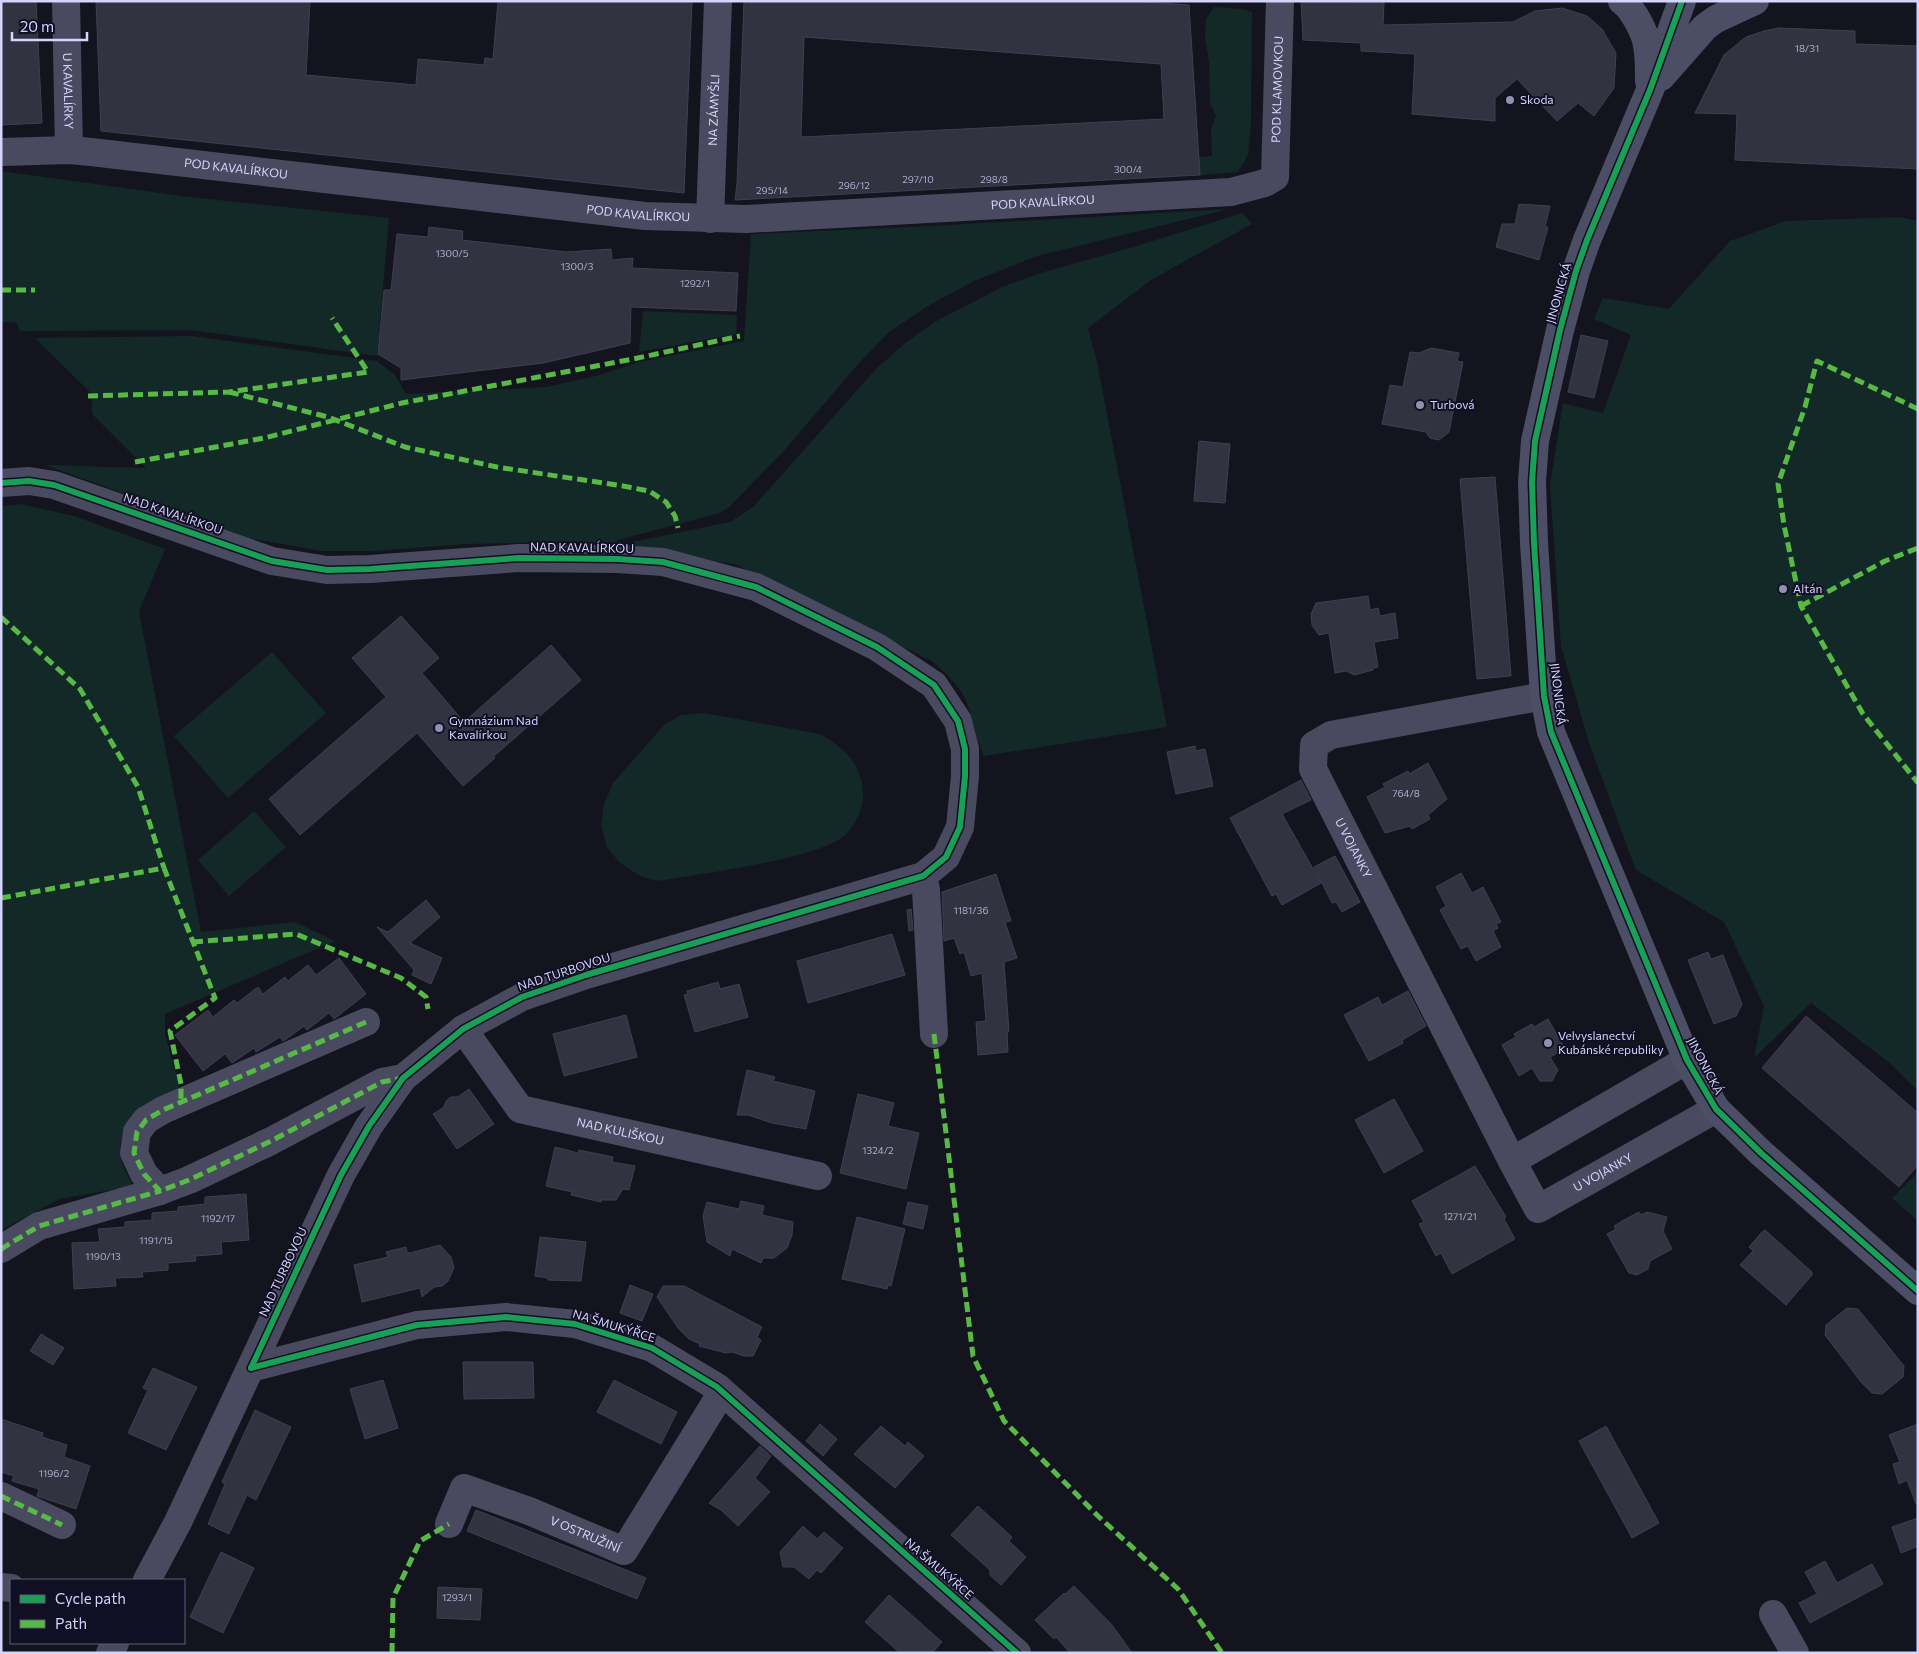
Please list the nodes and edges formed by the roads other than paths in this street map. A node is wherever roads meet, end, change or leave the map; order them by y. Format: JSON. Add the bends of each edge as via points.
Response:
{"nodes":[{"id":1,"x":66,"y":1,"type":"edge"},
{"id":2,"x":718,"y":1,"type":"edge"},
{"id":3,"x":1280,"y":1,"type":"edge"},
{"id":4,"x":1622,"y":1,"type":"edge"},
{"id":5,"x":1682,"y":1,"type":"edge"},
{"id":6,"x":1754,"y":1,"type":"edge"},
{"id":7,"x":1650,"y":90,"type":"junction"},
{"id":8,"x":69,"y":150,"type":"junction"},
{"id":9,"x":1,"y":152,"type":"edge"},
{"id":10,"x":1275,"y":177,"type":"joint"},
{"id":11,"x":710,"y":219,"type":"junction"},
{"id":12,"x":1,"y":483,"type":"edge"},
{"id":13,"x":1544,"y":696,"type":"junction"},
{"id":14,"x":923,"y":876,"type":"junction"},
{"id":15,"x":366,"y":1022,"type":"dead end"},
{"id":16,"x":463,"y":1028,"type":"junction"},
{"id":17,"x":934,"y":1034,"type":"dead end"},
{"id":18,"x":1687,"y":1060,"type":"junction"},
{"id":19,"x":403,"y":1078,"type":"junction"},
{"id":20,"x":1716,"y":1109,"type":"junction"},
{"id":21,"x":1512,"y":1161,"type":"junction"},
{"id":22,"x":818,"y":1176,"type":"dead end"},
{"id":23,"x":160,"y":1191,"type":"junction"},
{"id":24,"x":1,"y":1250,"type":"edge"},
{"id":25,"x":1918,"y":1291,"type":"edge"},
{"id":26,"x":251,"y":1368,"type":"junction"},
{"id":27,"x":722,"y":1392,"type":"junction"},
{"id":28,"x":1,"y":1496,"type":"edge"},
{"id":29,"x":449,"y":1524,"type":"dead end"},
{"id":30,"x":62,"y":1525,"type":"dead end"},
{"id":31,"x":148,"y":1579,"type":"edge"},
{"id":32,"x":1774,"y":1614,"type":"dead end"},
{"id":33,"x":1017,"y":1653,"type":"edge"},
{"id":34,"x":1795,"y":1653,"type":"edge"}],
"edges":[{"from":1,"to":8,"type":"street","name":"U KAVALÍRKY"},
{"from":2,"to":11,"type":"street","name":"NA ZÁMYŠLI"},
{"from":3,"to":10,"type":"street","name":"POD KLAMOVKOU"},
{"from":4,"to":7,"type":"street","via":[[1630,8],[1647,44]]},
{"from":5,"to":7,"type":"street","name":"JINONICKÁ"},
{"from":6,"to":7,"type":"street","via":[[1716,19],[1705,28]]},
{"from":7,"to":13,"type":"street","name":"JINONICKÁ","via":[[1576,271],[1536,441],[1532,482]]},
{"from":8,"to":9,"type":"street","name":"POD KAVALÍRKOU"},
{"from":8,"to":11,"type":"street","name":"POD KAVALÍRKOU","via":[[645,216]]},
{"from":10,"to":11,"type":"street","name":"POD KAVALÍRKOU","via":[[1231,192]]},
{"from":12,"to":14,"type":"street","name":"NAD KAVALÍRKOU","via":[[29,481],[54,485],[272,561],[326,570],[519,558],[617,559],[663,562],[756,587],[877,647],[934,685],[958,722],[965,749],[960,827],[946,857]]},
{"from":13,"to":18,"type":"street","name":"JINONICKÁ","via":[[1551,732],[1560,756]]},
{"from":13,"to":21,"type":"street","name":"U VOJANKY","via":[[1331,734],[1314,745],[1313,769]]},
{"from":14,"to":16,"type":"street","name":"NAD TURBOVOU","via":[[577,978],[522,997]]},
{"from":14,"to":17,"type":"street"},
{"from":15,"to":23,"type":"street","via":[[146,1120],[136,1132],[134,1153],[144,1174]]},
{"from":16,"to":19,"type":"street","name":"NAD TURBOVOU"},
{"from":16,"to":22,"type":"street","name":"NAD KULIŠKOU","via":[[520,1109]]},
{"from":18,"to":20,"type":"street","name":"JINONICKÁ"},
{"from":18,"to":21,"type":"street"},
{"from":19,"to":23,"type":"street","name":"NAD TURBOVOU","via":[[382,1082],[271,1141]]},
{"from":19,"to":26,"type":"street","name":"NAD TURBOVOU","via":[[369,1126],[341,1175]]},
{"from":20,"to":21,"type":"street","name":"U VOJANKY","via":[[1538,1208]]},
{"from":20,"to":25,"type":"street","name":"JINONICKÁ"},
{"from":23,"to":24,"type":"street","name":"NAD TURBOVOU","via":[[39,1226]]},
{"from":26,"to":27,"type":"street","name":"NA ŠMUKÝŘCE","via":[[417,1325],[506,1316],[575,1324],[652,1348]]},
{"from":26,"to":31,"type":"street","name":"NAD TURBOVOU"},
{"from":27,"to":29,"type":"street","name":"V OSTRUŽINÍ","via":[[624,1551],[464,1488]]},
{"from":27,"to":33,"type":"street","name":"NA ŠMUKÝŘCE"},
{"from":28,"to":30,"type":"street"},
{"from":32,"to":34,"type":"street"}]}
